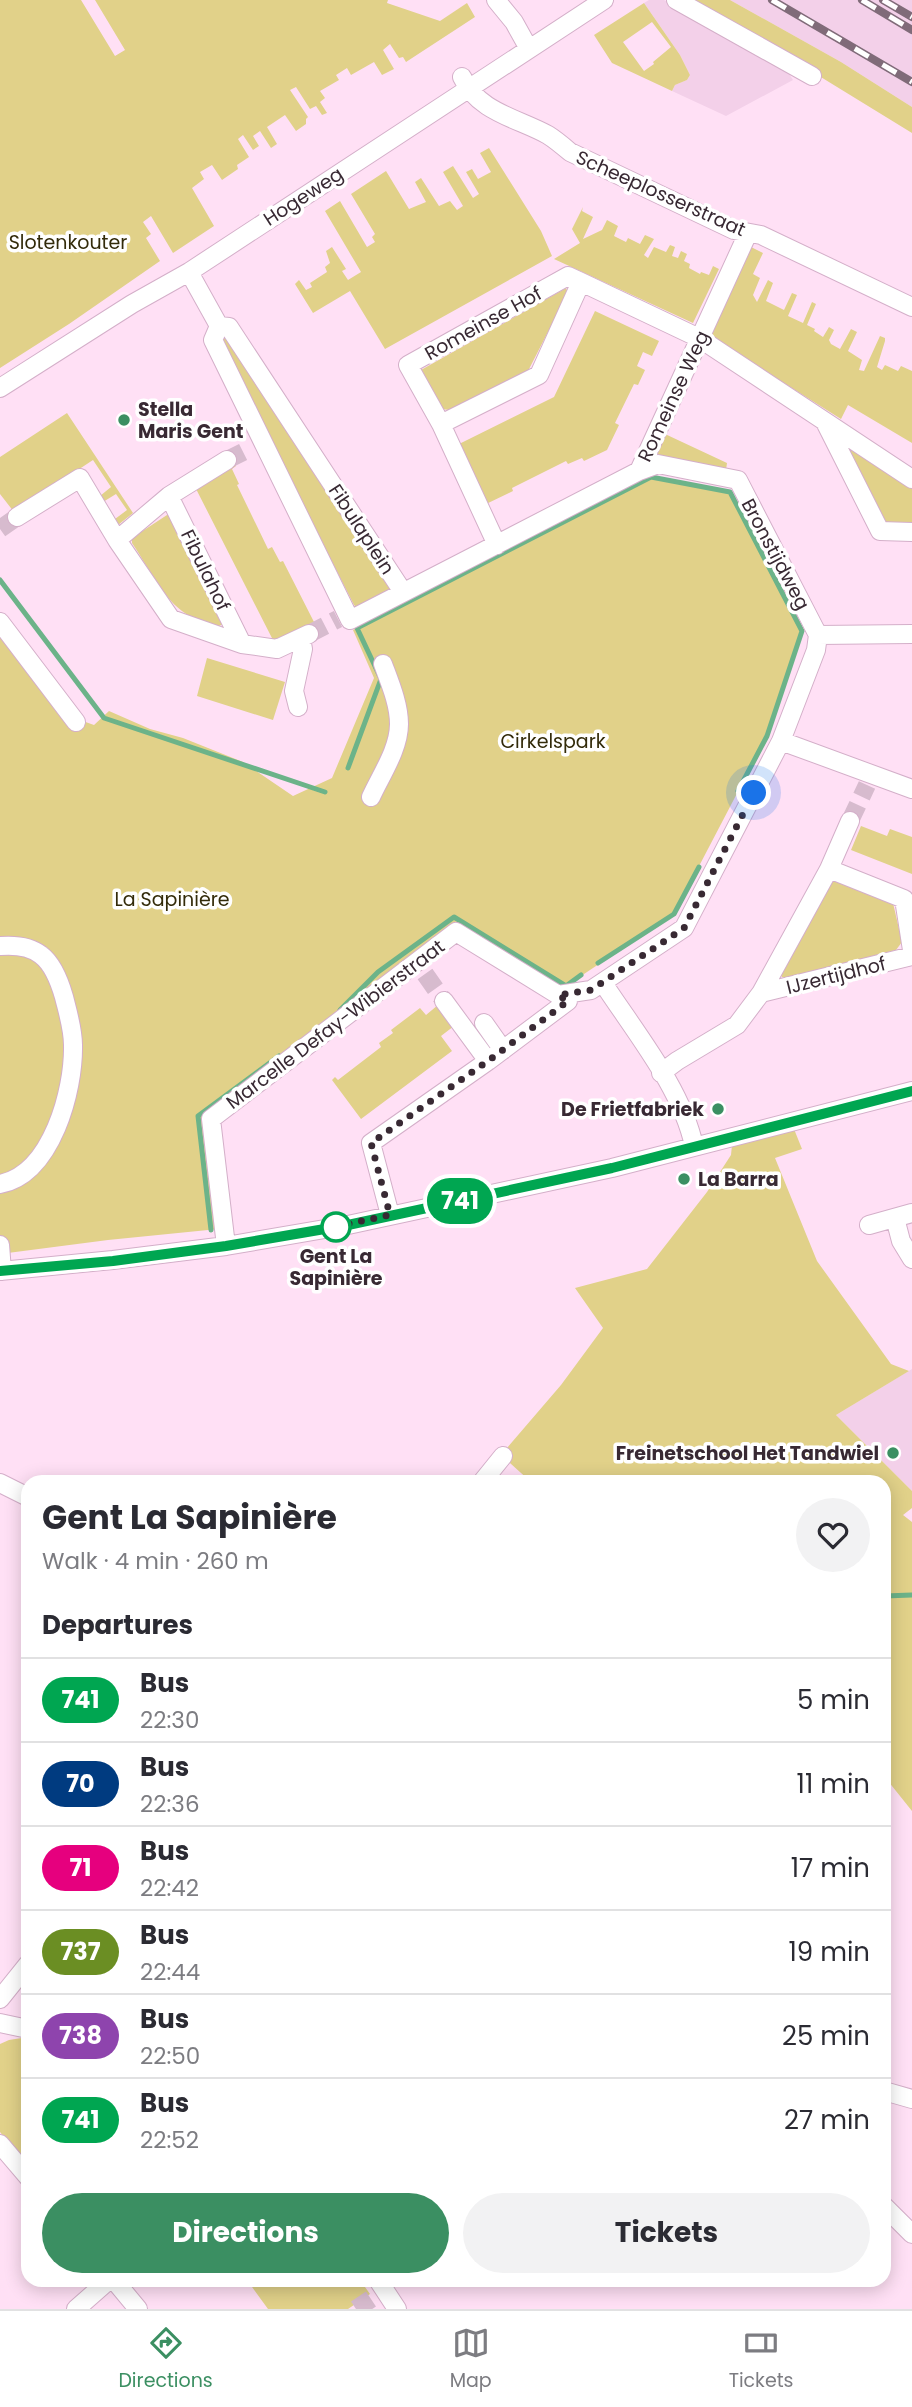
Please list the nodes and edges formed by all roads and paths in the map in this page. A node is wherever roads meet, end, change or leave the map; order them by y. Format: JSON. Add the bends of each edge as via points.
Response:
{"nodes":[{"id":1,"x":496,"y":0,"type":"edge"},
{"id":2,"x":604,"y":0,"type":"edge"},
{"id":3,"x":676,"y":0,"type":"edge"},
{"id":4,"x":529,"y":49,"type":"junction"},
{"id":5,"x":812,"y":76,"type":"dead end"},
{"id":6,"x":465,"y":83,"type":"junction"},
{"id":7,"x":748,"y":233,"type":"junction"},
{"id":8,"x":189,"y":272,"type":"junction"},
{"id":9,"x":581,"y":282,"type":"junction"},
{"id":10,"x":912,"y":307,"type":"edge"},
{"id":11,"x":219,"y":326,"type":"junction"},
{"id":12,"x":699,"y":338,"type":"junction"},
{"id":13,"x":0,"y":388,"type":"edge"},
{"id":14,"x":824,"y":421,"type":"junction"},
{"id":15,"x":441,"y":424,"type":"junction"},
{"id":16,"x":227,"y":460,"type":"tunnel mouth"},
{"id":17,"x":639,"y":471,"type":"junction"},
{"id":18,"x":912,"y":478,"type":"edge"},
{"id":19,"x":169,"y":495,"type":"junction"},
{"id":20,"x":17,"y":517,"type":"tunnel mouth"},
{"id":21,"x":912,"y":532,"type":"edge"},
{"id":22,"x":117,"y":540,"type":"junction"},
{"id":23,"x":497,"y":545,"type":"junction"},
{"id":24,"x":403,"y":592,"type":"junction"},
{"id":25,"x":0,"y":622,"type":"edge"},
{"id":26,"x":912,"y":634,"type":"edge"},
{"id":27,"x":818,"y":635,"type":"junction"},
{"id":28,"x":242,"y":644,"type":"junction"},
{"id":29,"x":383,"y":664,"type":"dead end"},
{"id":30,"x":298,"y":707,"type":"dead end"},
{"id":31,"x":76,"y":722,"type":"dead end"},
{"id":32,"x":781,"y":741,"type":"junction"},
{"id":33,"x":912,"y":789,"type":"edge"},
{"id":34,"x":371,"y":797,"type":"dead end"},
{"id":35,"x":850,"y":821,"type":"tunnel mouth"},
{"id":36,"x":829,"y":869,"type":"junction"},
{"id":37,"x":908,"y":898,"type":"edge"},
{"id":38,"x":0,"y":946,"type":"edge"},
{"id":39,"x":912,"y":950,"type":"edge"},
{"id":40,"x":912,"y":956,"type":"edge"},
{"id":41,"x":603,"y":983,"type":"junction"},
{"id":42,"x":761,"y":993,"type":"junction"},
{"id":43,"x":563,"y":998,"type":"junction"},
{"id":44,"x":444,"y":1000,"type":"tunnel mouth"},
{"id":45,"x":484,"y":1023,"type":"dead end"},
{"id":46,"x":503,"y":1050,"type":"junction"},
{"id":47,"x":488,"y":1061,"type":"junction"},
{"id":48,"x":661,"y":1073,"type":"junction"},
{"id":49,"x":912,"y":1091,"type":"edge"},
{"id":50,"x":694,"y":1146,"type":"junction"},
{"id":51,"x":0,"y":1184,"type":"edge"},
{"id":52,"x":390,"y":1215,"type":"junction"},
{"id":53,"x":903,"y":1216,"type":"edge"},
{"id":54,"x":869,"y":1225,"type":"dead end"},
{"id":55,"x":0,"y":1245,"type":"edge"},
{"id":56,"x":226,"y":1246,"type":"junction"},
{"id":57,"x":912,"y":1259,"type":"edge"},
{"id":58,"x":1,"y":1271,"type":"edge"},
{"id":59,"x":503,"y":1457,"type":"dead end"},
{"id":60,"x":488,"y":1475,"type":"edge"},
{"id":61,"x":0,"y":1483,"type":"edge"},
{"id":62,"x":21,"y":1494,"type":"edge"},
{"id":63,"x":21,"y":1973,"type":"edge"},
{"id":64,"x":0,"y":1999,"type":"edge"},
{"id":65,"x":0,"y":2024,"type":"edge"},
{"id":66,"x":21,"y":2028,"type":"edge"},
{"id":67,"x":891,"y":2093,"type":"edge"},
{"id":68,"x":912,"y":2099,"type":"edge"},
{"id":69,"x":2,"y":2150,"type":"edge"},
{"id":70,"x":21,"y":2170,"type":"edge"},
{"id":71,"x":891,"y":2213,"type":"edge"},
{"id":72,"x":912,"y":2234,"type":"edge"},
{"id":73,"x":103,"y":2287,"type":"edge"},
{"id":74,"x":118,"y":2287,"type":"edge"},
{"id":75,"x":377,"y":2289,"type":"edge"},
{"id":76,"x":76,"y":2309,"type":"edge"},
{"id":77,"x":138,"y":2309,"type":"edge"},
{"id":78,"x":397,"y":2309,"type":"edge"}],
"edges":[{"from":1,"to":4,"type":"street"},
{"from":2,"to":4,"type":"street","name":"Hogeweg"},
{"from":3,"to":5,"type":"street"},
{"from":4,"to":6,"type":"street","name":"Hogeweg"},
{"from":6,"to":7,"type":"street","name":"Scheeplosserstraat","via":[[486,106],[550,136],[570,152]]},
{"from":6,"to":8,"type":"street","name":"Hogeweg"},
{"from":7,"to":10,"type":"street","name":"Scheeplosserstraat","via":[[761,235]]},
{"from":7,"to":12,"type":"street","name":"Romeinse Weg"},
{"from":8,"to":11,"type":"street","name":"Fibulaplein"},
{"from":8,"to":13,"type":"street","name":"Hogeweg"},
{"from":9,"to":12,"type":"street"},
{"from":9,"to":15,"type":"street","name":"Romeinse Hof","via":[[539,375]]},
{"from":9,"to":15,"type":"street","name":"Romeinse Hof","via":[[568,276],[408,365]]},
{"from":11,"to":24,"type":"street","name":"Fibulaplein","via":[[229,327]]},
{"from":11,"to":24,"type":"street","name":"Fibulaplein","via":[[213,340],[257,445],[344,619]]},
{"from":12,"to":14,"type":"street"},
{"from":12,"to":17,"type":"street","name":"Romeinse Weg"},
{"from":14,"to":18,"type":"street"},
{"from":14,"to":21,"type":"street","via":[[880,531]]},
{"from":15,"to":23,"type":"street","name":"Romeinse Hof"},
{"from":16,"to":19,"type":"street"},
{"from":17,"to":23,"type":"street","name":"Romeinse Weg"},
{"from":17,"to":27,"type":"street","name":"Bronstijdweg","via":[[658,464],[738,481]]},
{"from":19,"to":22,"type":"street"},
{"from":19,"to":28,"type":"street","name":"Fibulahof"},
{"from":20,"to":22,"type":"street","name":"Fibulahof","via":[[80,478]]},
{"from":22,"to":28,"type":"street","name":"Fibulahof","via":[[172,619]]},
{"from":23,"to":24,"type":"street","name":"Romeinse Weg"},
{"from":25,"to":31,"type":"street"},
{"from":26,"to":27,"type":"street"},
{"from":27,"to":32,"type":"street"},
{"from":28,"to":30,"type":"street","name":"Fibulahof","via":[[277,649],[305,636],[294,691]]},
{"from":29,"to":34,"type":"street","via":[[399,725]]},
{"from":32,"to":33,"type":"street","via":[[869,779]]},
{"from":32,"to":41,"type":"street","via":[[684,928]]},
{"from":35,"to":36,"type":"street","name":"IJzertijdhof"},
{"from":36,"to":37,"type":"street","name":"IJzertijdhof"},
{"from":36,"to":42,"type":"street","name":"IJzertijdhof"},
{"from":37,"to":39,"type":"street","name":"IJzertijdhof"},
{"from":38,"to":51,"type":"street","via":[[15,944],[41,955],[54,970],[74,1043],[68,1096],[46,1148],[29,1170]]},
{"from":40,"to":42,"type":"street","name":"IJzertijdhof"},
{"from":41,"to":43,"type":"street"},
{"from":41,"to":48,"type":"street"},
{"from":42,"to":48,"type":"street","name":"IJzertijdhof","via":[[737,1026]]},
{"from":43,"to":46,"type":"street"},
{"from":43,"to":56,"type":"street","name":"Marcelle Defay-Wibierstraat","via":[[456,932],[420,968],[211,1119]]},
{"from":44,"to":47,"type":"street"},
{"from":45,"to":46,"type":"street"},
{"from":46,"to":47,"type":"street"},
{"from":47,"to":52,"type":"street","via":[[371,1143]]},
{"from":48,"to":50,"type":"street","via":[[689,1123]]},
{"from":49,"to":50,"type":"street"},
{"from":50,"to":52,"type":"street"},
{"from":52,"to":56,"type":"street"},
{"from":53,"to":54,"type":"street"},
{"from":53,"to":57,"type":"street","via":[[901,1241]]},
{"from":55,"to":58,"type":"street"},
{"from":56,"to":58,"type":"street"},
{"from":59,"to":60,"type":"street"},
{"from":61,"to":62,"type":"street"},
{"from":63,"to":64,"type":"street"},
{"from":65,"to":66,"type":"street"},
{"from":67,"to":68,"type":"street"},
{"from":69,"to":70,"type":"street"},
{"from":71,"to":72,"type":"street"},
{"from":73,"to":76,"type":"street"},
{"from":74,"to":77,"type":"street"},
{"from":75,"to":78,"type":"street"}]}
